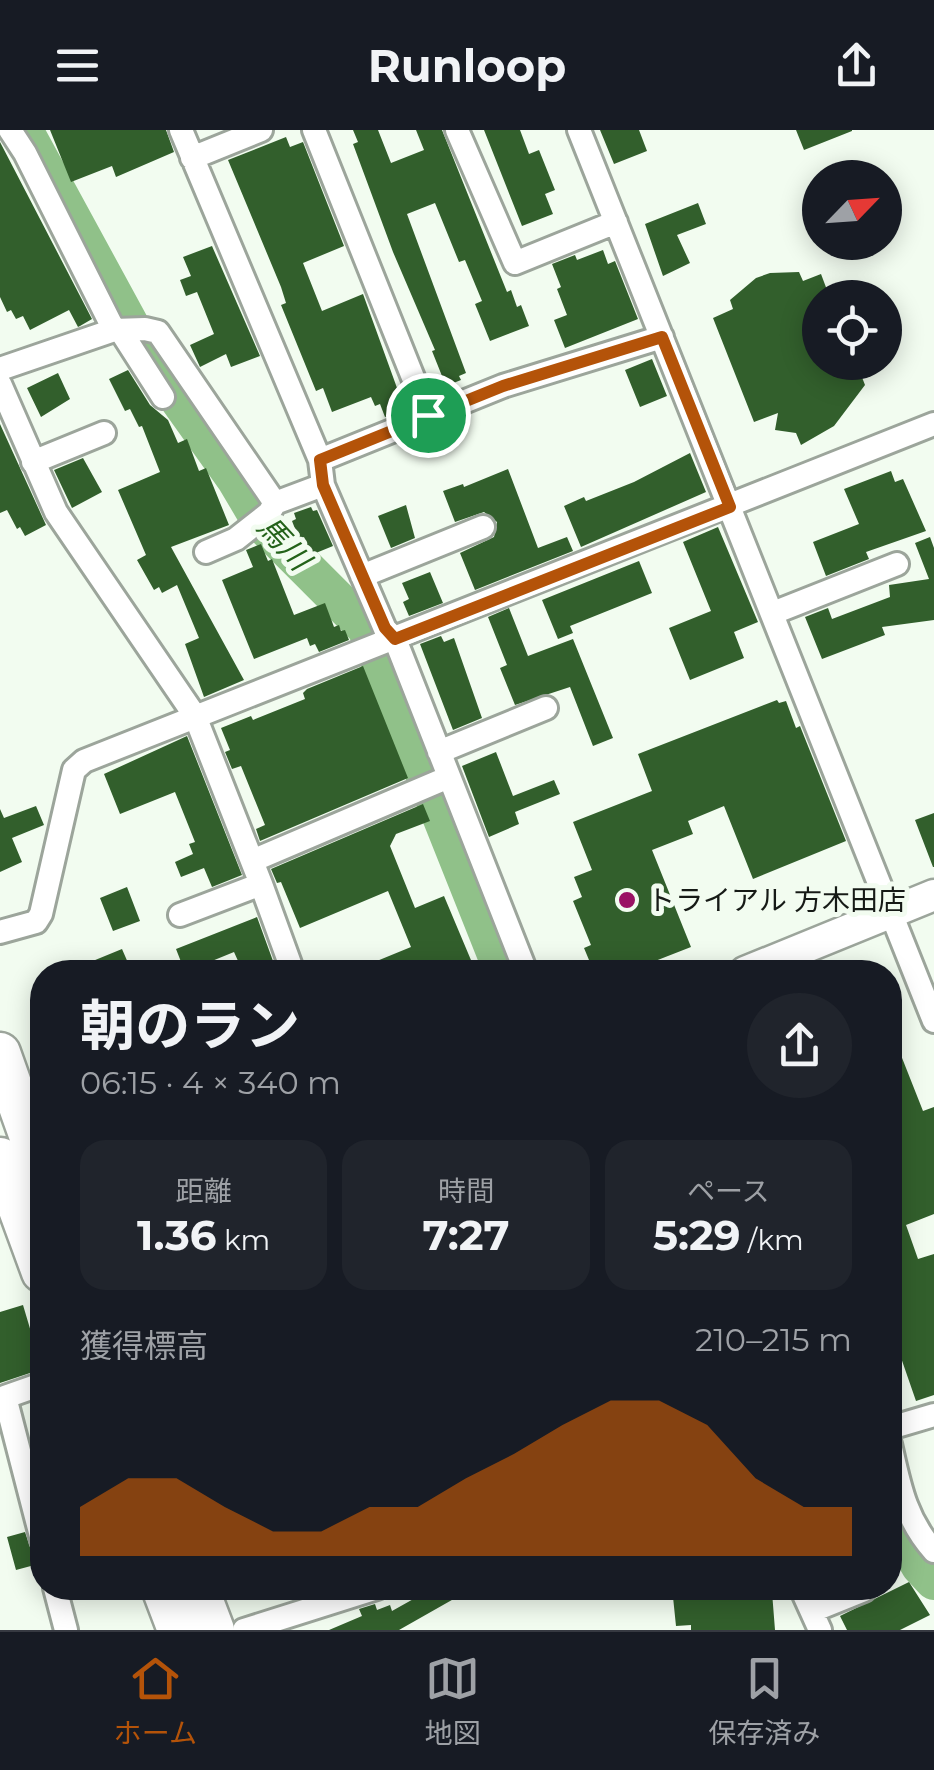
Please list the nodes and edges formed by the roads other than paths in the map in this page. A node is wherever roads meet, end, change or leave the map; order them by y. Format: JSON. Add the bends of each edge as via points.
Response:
{"nodes":[{"id":1,"x":10,"y":130,"type":"edge"},
{"id":2,"x":180,"y":130,"type":"edge"},
{"id":3,"x":261,"y":130,"type":"edge"},
{"id":4,"x":314,"y":130,"type":"edge"},
{"id":5,"x":457,"y":130,"type":"edge"},
{"id":6,"x":579,"y":130,"type":"edge"},
{"id":7,"x":192,"y":158,"type":"junction"},
{"id":8,"x":616,"y":222,"type":"junction"},
{"id":9,"x":126,"y":330,"type":"junction"},
{"id":10,"x":662,"y":337,"type":"junction"},
{"id":11,"x":0,"y":369,"type":"edge"},
{"id":12,"x":0,"y":384,"type":"edge"},
{"id":13,"x":163,"y":397,"type":"dead end"},
{"id":14,"x":428,"y":415,"type":"junction"},
{"id":15,"x":934,"y":424,"type":"edge"},
{"id":16,"x":104,"y":433,"type":"dead end"},
{"id":17,"x":320,"y":460,"type":"junction"},
{"id":18,"x":33,"y":462,"type":"junction"},
{"id":19,"x":323,"y":485,"type":"junction"},
{"id":20,"x":730,"y":507,"type":"junction"},
{"id":21,"x":272,"y":508,"type":"junction"},
{"id":22,"x":483,"y":527,"type":"dead end"},
{"id":23,"x":206,"y":552,"type":"dead end"},
{"id":24,"x":897,"y":564,"type":"dead end"},
{"id":25,"x":362,"y":576,"type":"junction"},
{"id":26,"x":773,"y":613,"type":"junction"},
{"id":27,"x":389,"y":641,"type":"junction"},
{"id":28,"x":546,"y":708,"type":"dead end"},
{"id":29,"x":195,"y":716,"type":"junction"},
{"id":30,"x":439,"y":752,"type":"junction"},
{"id":31,"x":444,"y":779,"type":"junction"},
{"id":32,"x":252,"y":860,"type":"junction"},
{"id":33,"x":261,"y":884,"type":"junction"},
{"id":34,"x":934,"y":894,"type":"edge"},
{"id":35,"x":890,"y":912,"type":"junction"},
{"id":36,"x":180,"y":916,"type":"dead end"},
{"id":37,"x":0,"y":932,"type":"edge"},
{"id":38,"x":289,"y":960,"type":"edge"},
{"id":39,"x":521,"y":960,"type":"edge"},
{"id":40,"x":775,"y":960,"type":"edge"},
{"id":41,"x":932,"y":1010,"type":"edge"},
{"id":42,"x":0,"y":1053,"type":"edge"},
{"id":43,"x":30,"y":1137,"type":"edge"},
{"id":44,"x":0,"y":1158,"type":"edge"},
{"id":45,"x":30,"y":1237,"type":"edge"},
{"id":46,"x":30,"y":1388,"type":"edge"},
{"id":47,"x":934,"y":1415,"type":"edge"},
{"id":48,"x":902,"y":1424,"type":"edge"},
{"id":49,"x":30,"y":1492,"type":"edge"},
{"id":50,"x":902,"y":1500,"type":"edge"},
{"id":51,"x":934,"y":1550,"type":"edge"},
{"id":52,"x":58,"y":1600,"type":"edge"},
{"id":53,"x":167,"y":1600,"type":"edge"},
{"id":54,"x":203,"y":1600,"type":"edge"},
{"id":55,"x":339,"y":1600,"type":"edge"},
{"id":56,"x":848,"y":1600,"type":"edge"},
{"id":57,"x":816,"y":1620,"type":"edge"},
{"id":58,"x":66,"y":1630,"type":"edge"},
{"id":59,"x":178,"y":1630,"type":"edge"},
{"id":60,"x":214,"y":1630,"type":"edge"},
{"id":61,"x":244,"y":1630,"type":"edge"}],
"edges":[{"from":1,"to":9,"type":"street"},
{"from":2,"to":7,"type":"street"},
{"from":3,"to":7,"type":"street"},
{"from":4,"to":14,"type":"street"},
{"from":5,"to":8,"type":"street","via":[[515,264]]},
{"from":6,"to":8,"type":"street"},
{"from":7,"to":17,"type":"street"},
{"from":8,"to":10,"type":"street"},
{"from":9,"to":11,"type":"street"},
{"from":9,"to":13,"type":"street"},
{"from":9,"to":21,"type":"street","via":[[158,332]]},
{"from":10,"to":14,"type":"street"},
{"from":10,"to":20,"type":"street"},
{"from":12,"to":18,"type":"street"},
{"from":14,"to":17,"type":"street"},
{"from":15,"to":20,"type":"street"},
{"from":16,"to":18,"type":"street"},
{"from":17,"to":19,"type":"street"},
{"from":18,"to":29,"type":"street","via":[[56,512]]},
{"from":19,"to":21,"type":"street"},
{"from":19,"to":25,"type":"street"},
{"from":20,"to":26,"type":"street"},
{"from":20,"to":27,"type":"street"},
{"from":21,"to":23,"type":"street","via":[[236,540]]},
{"from":22,"to":25,"type":"street"},
{"from":24,"to":26,"type":"street"},
{"from":25,"to":27,"type":"street"},
{"from":26,"to":35,"type":"street"},
{"from":27,"to":29,"type":"street"},
{"from":27,"to":30,"type":"street"},
{"from":28,"to":30,"type":"street"},
{"from":29,"to":32,"type":"street"},
{"from":29,"to":37,"type":"street","via":[[74,770],[41,914],[36,922]]},
{"from":30,"to":31,"type":"street"},
{"from":31,"to":32,"type":"street"},
{"from":31,"to":39,"type":"street"},
{"from":32,"to":33,"type":"street"},
{"from":33,"to":36,"type":"street"},
{"from":33,"to":38,"type":"street"},
{"from":34,"to":35,"type":"street"},
{"from":35,"to":40,"type":"street"},
{"from":35,"to":41,"type":"street"},
{"from":42,"to":43,"type":"highway"},
{"from":44,"to":45,"type":"highway"},
{"from":46,"to":49,"type":"street","via":[[6,1397]]},
{"from":47,"to":48,"type":"street"},
{"from":50,"to":51,"type":"street"},
{"from":52,"to":58,"type":"street"},
{"from":53,"to":59,"type":"highway"},
{"from":54,"to":60,"type":"highway"},
{"from":55,"to":61,"type":"street"},
{"from":56,"to":57,"type":"street"}]}
